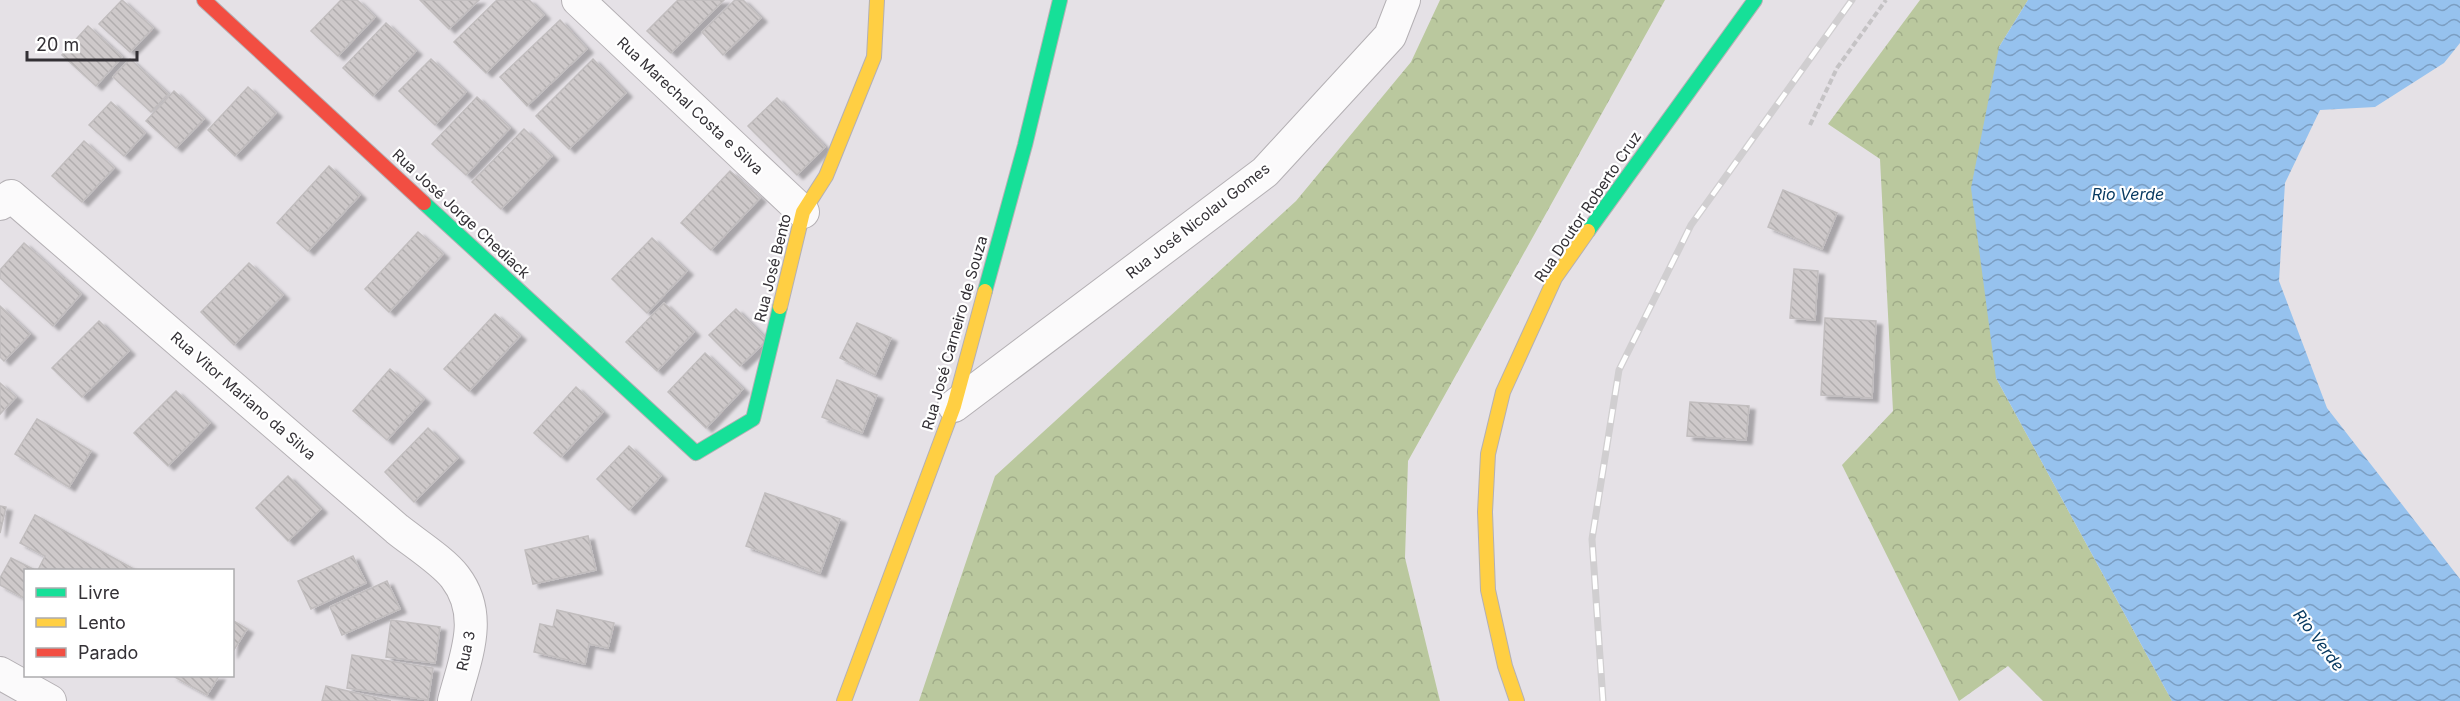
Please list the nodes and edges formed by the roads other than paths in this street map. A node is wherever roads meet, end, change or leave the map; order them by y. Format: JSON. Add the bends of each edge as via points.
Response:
{"nodes":[{"id":1,"x":204,"y":0,"type":"edge"},
{"id":2,"x":578,"y":0,"type":"edge"},
{"id":3,"x":877,"y":0,"type":"edge"},
{"id":4,"x":1060,"y":0,"type":"edge"},
{"id":5,"x":1404,"y":0,"type":"edge"},
{"id":6,"x":1755,"y":0,"type":"edge"},
{"id":7,"x":5,"y":200,"type":"edge"},
{"id":8,"x":803,"y":212,"type":"junction"},
{"id":9,"x":954,"y":406,"type":"junction"},
{"id":10,"x":696,"y":453,"type":"joint"},
{"id":11,"x":469,"y":601,"type":"joint"},
{"id":12,"x":0,"y":673,"type":"edge"},
{"id":13,"x":50,"y":701,"type":"edge"},
{"id":14,"x":454,"y":701,"type":"edge"},
{"id":15,"x":844,"y":701,"type":"edge"},
{"id":16,"x":1517,"y":701,"type":"edge"}],
"edges":[{"from":1,"to":10,"type":"street","name":"Rua José Jorge Chediack"},
{"from":2,"to":8,"type":"street","name":"Rua Marechal Costa e Silva"},
{"from":3,"to":8,"type":"street","name":"Rua José Bento","via":[[874,57],[825,176]]},
{"from":4,"to":9,"type":"street","name":"Rua José Carneiro de Souza"},
{"from":5,"to":9,"type":"street","name":"Rua José Nicolau Gomes","via":[[1389,36],[1265,172]]},
{"from":6,"to":16,"type":"street","name":"Rua Doutor Roberto Cruz","via":[[1555,278],[1503,393],[1488,454],[1488,579],[1505,666]]},
{"from":7,"to":11,"type":"street","name":"Rua Vitor Mariano da Silva","via":[[454,575]]},
{"from":8,"to":10,"type":"street","name":"Rua José Bento","via":[[753,419]]},
{"from":9,"to":15,"type":"street","name":"Rua José Carneiro de Souza"},
{"from":11,"to":14,"type":"street","name":"Rua 3","via":[[470,640]]},
{"from":12,"to":13,"type":"street"}]}
